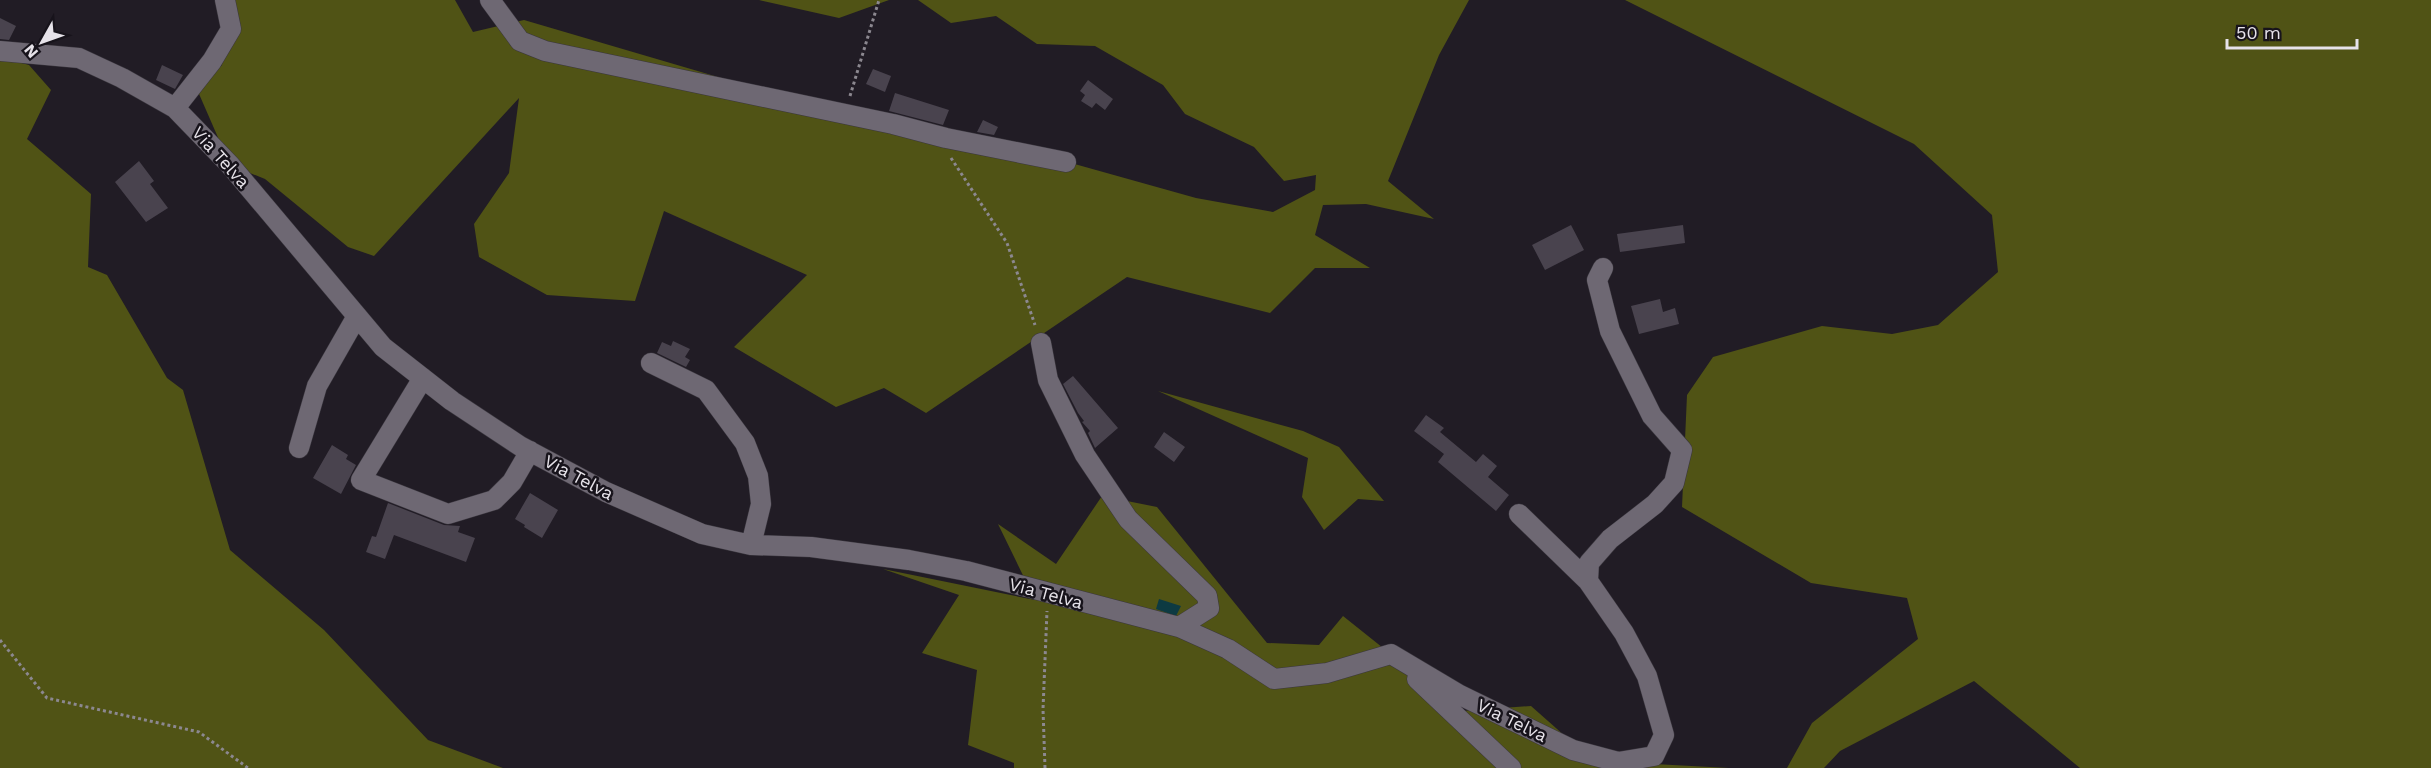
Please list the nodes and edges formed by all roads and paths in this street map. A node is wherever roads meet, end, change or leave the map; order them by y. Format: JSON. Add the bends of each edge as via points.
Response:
{"nodes":[{"id":1,"x":225,"y":0,"type":"edge"},
{"id":2,"x":490,"y":0,"type":"edge"},
{"id":3,"x":879,"y":0,"type":"edge"},
{"id":4,"x":0,"y":51,"type":"edge"},
{"id":5,"x":175,"y":108,"type":"junction"},
{"id":6,"x":844,"y":114,"type":"junction"},
{"id":7,"x":946,"y":138,"type":"junction"},
{"id":8,"x":1066,"y":162,"type":"dead end"},
{"id":9,"x":1603,"y":268,"type":"dead end"},
{"id":10,"x":357,"y":316,"type":"junction"},
{"id":11,"x":1041,"y":343,"type":"joint"},
{"id":12,"x":651,"y":363,"type":"dead end"},
{"id":13,"x":423,"y":378,"type":"junction"},
{"id":14,"x":299,"y":448,"type":"dead end"},
{"id":15,"x":530,"y":451,"type":"junction"},
{"id":16,"x":1519,"y":514,"type":"dead end"},
{"id":17,"x":751,"y":544,"type":"junction"},
{"id":18,"x":1588,"y":581,"type":"junction"},
{"id":19,"x":1048,"y":593,"type":"junction"},
{"id":20,"x":1179,"y":627,"type":"junction"},
{"id":21,"x":0,"y":640,"type":"edge"},
{"id":22,"x":1391,"y":654,"type":"junction"},
{"id":23,"x":248,"y":768,"type":"edge"},
{"id":24,"x":1045,"y":768,"type":"edge"},
{"id":25,"x":1511,"y":768,"type":"edge"}],
"edges":[{"from":1,"to":5,"type":"street","via":[[231,29],[212,61]]},
{"from":2,"to":6,"type":"street","via":[[520,41],[545,51]]},
{"from":3,"to":6,"type":"path"},
{"from":4,"to":5,"type":"street","name":"Via Telva","via":[[79,58]]},
{"from":5,"to":10,"type":"street","name":"Via Telva","via":[[230,165]]},
{"from":6,"to":7,"type":"street"},
{"from":7,"to":8,"type":"street"},
{"from":7,"to":11,"type":"path","via":[[944,148],[1007,243]]},
{"from":9,"to":18,"type":"street","via":[[1597,280],[1610,331],[1652,416],[1682,450],[1674,483],[1655,504],[1610,539],[1589,563]]},
{"from":10,"to":13,"type":"street","name":"Via Telva","via":[[383,347]]},
{"from":10,"to":14,"type":"street","via":[[317,386]]},
{"from":11,"to":20,"type":"street","via":[[1048,380],[1084,455],[1128,519],[1207,596],[1209,608]]},
{"from":12,"to":17,"type":"street","via":[[706,390],[745,443],[758,476],[760,504]]},
{"from":13,"to":15,"type":"street","name":"Via Telva"},
{"from":13,"to":15,"type":"street","via":[[361,480],[448,514],[494,500],[512,482]]},
{"from":15,"to":17,"type":"street","name":"Via Telva","via":[[606,492],[702,534]]},
{"from":16,"to":18,"type":"street"},
{"from":17,"to":19,"type":"street","name":"Via Telva","via":[[811,547],[909,560]]},
{"from":18,"to":22,"type":"street","name":"Via Telva","via":[[1624,633],[1647,676],[1664,735],[1654,756],[1618,762],[1573,750],[1460,695]]},
{"from":19,"to":20,"type":"street","name":"Via Telva"},
{"from":19,"to":24,"type":"path","via":[[1043,709]]},
{"from":20,"to":22,"type":"street","name":"Via Telva","via":[[1228,649],[1274,679],[1327,674]]},
{"from":21,"to":23,"type":"path","via":[[47,698],[199,732]]},
{"from":22,"to":25,"type":"street"}]}
